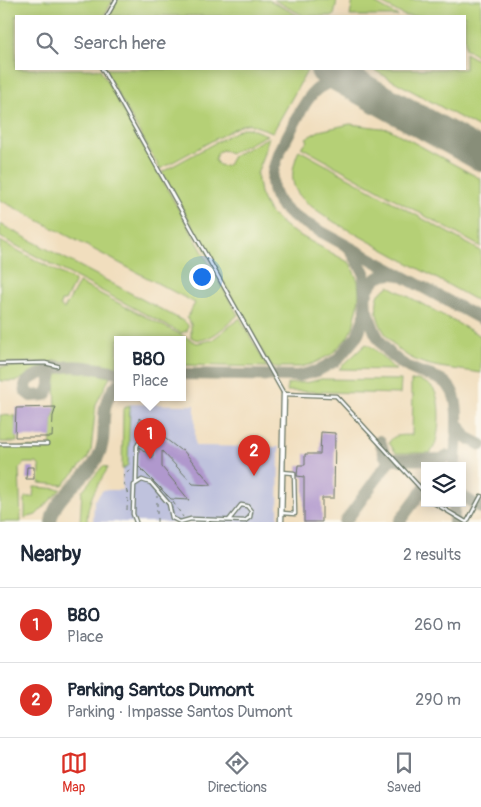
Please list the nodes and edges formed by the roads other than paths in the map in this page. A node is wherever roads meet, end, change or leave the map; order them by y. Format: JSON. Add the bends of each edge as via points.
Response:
{"nodes":[{"id":1,"x":116,"y":0,"type":"edge"},
{"id":2,"x":108,"y":15,"type":"edge"},
{"id":3,"x":103,"y":70,"type":"edge"},
{"id":4,"x":0,"y":364,"type":"edge"},
{"id":5,"x":58,"y":366,"type":"dead end"},
{"id":6,"x":284,"y":394,"type":"junction"},
{"id":7,"x":144,"y":436,"type":"dead end"},
{"id":8,"x":0,"y":444,"type":"edge"},
{"id":9,"x":48,"y":444,"type":"dead end"},
{"id":10,"x":282,"y":472,"type":"junction"},
{"id":11,"x":136,"y":483,"type":"junction"},
{"id":12,"x":421,"y":489,"type":"edge"},
{"id":13,"x":481,"y":496,"type":"edge"},
{"id":14,"x":441,"y":507,"type":"edge"},
{"id":15,"x":282,"y":513,"type":"junction"},
{"id":16,"x":229,"y":520,"type":"junction"},
{"id":17,"x":186,"y":521,"type":"edge"},
{"id":18,"x":136,"y":522,"type":"edge"},
{"id":19,"x":180,"y":522,"type":"edge"},
{"id":20,"x":281,"y":522,"type":"edge"},
{"id":21,"x":466,"y":522,"type":"edge"}],
"edges":[{"from":1,"to":2,"type":"lane"},
{"from":3,"to":6,"type":"lane"},
{"from":4,"to":5,"type":"lane","via":[[46,363]]},
{"from":6,"to":10,"type":"street"},
{"from":6,"to":12,"type":"lane","via":[[336,396]]},
{"from":7,"to":11,"type":"lane","via":[[137,446]]},
{"from":8,"to":9,"type":"lane"},
{"from":10,"to":15,"type":"street"},
{"from":10,"to":15,"type":"lane","via":[[294,473],[295,514]]},
{"from":11,"to":18,"type":"lane","via":[[133,514]]},
{"from":11,"to":19,"type":"lane","via":[[145,480],[157,490],[169,504],[172,518]]},
{"from":13,"to":21,"type":"lane"},
{"from":14,"to":21,"type":"lane"},
{"from":15,"to":20,"type":"street"},
{"from":16,"to":16,"type":"lane","via":[[245,521],[251,511],[241,505]]},
{"from":16,"to":17,"type":"lane"},
{"from":17,"to":19,"type":"lane"}]}
